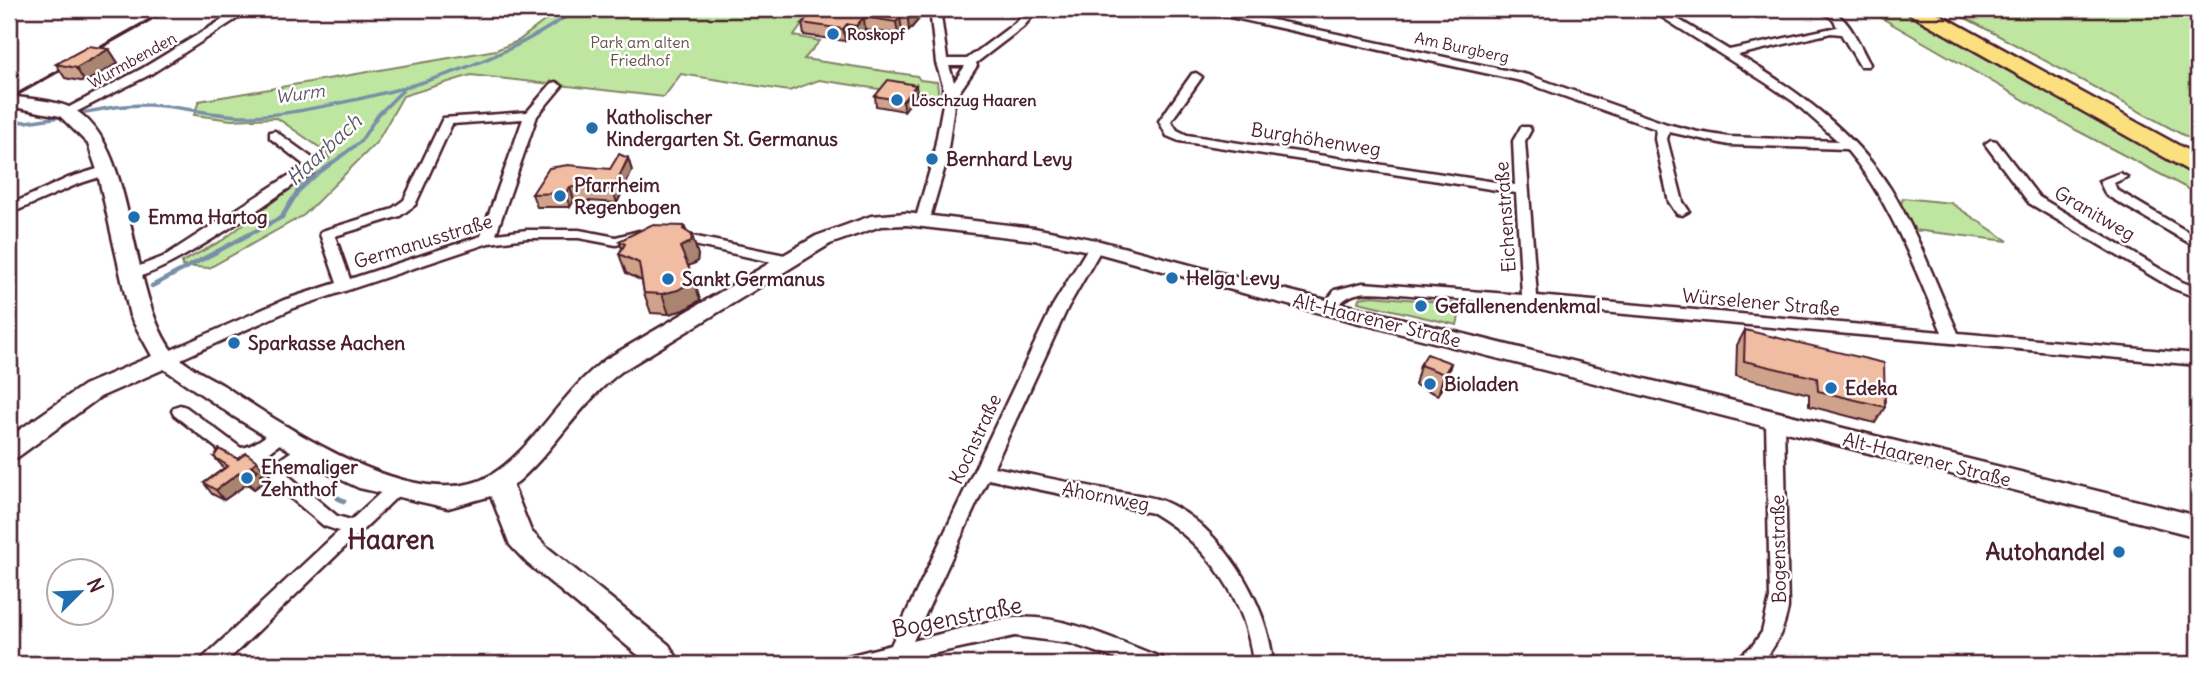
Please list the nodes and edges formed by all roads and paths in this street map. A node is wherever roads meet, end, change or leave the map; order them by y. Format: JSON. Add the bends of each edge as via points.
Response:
{"nodes":[{"id":1,"x":247,"y":9,"type":"edge"},
{"id":2,"x":935,"y":9,"type":"edge"},
{"id":3,"x":1034,"y":9,"type":"edge"},
{"id":4,"x":1208,"y":9,"type":"edge"},
{"id":5,"x":1654,"y":9,"type":"edge"},
{"id":6,"x":1825,"y":9,"type":"edge"},
{"id":7,"x":1915,"y":9,"type":"edge"},
{"id":8,"x":1937,"y":9,"type":"edge"},
{"id":9,"x":1845,"y":31,"type":"junction"},
{"id":10,"x":1724,"y":54,"type":"junction"},
{"id":11,"x":970,"y":62,"type":"junction"},
{"id":12,"x":942,"y":63,"type":"junction"},
{"id":13,"x":1864,"y":64,"type":"dead end"},
{"id":14,"x":1196,"y":77,"type":"dead end"},
{"id":15,"x":556,"y":86,"type":"dead end"},
{"id":16,"x":950,"y":97,"type":"junction"},
{"id":17,"x":9,"y":101,"type":"edge"},
{"id":18,"x":531,"y":115,"type":"junction"},
{"id":19,"x":75,"y":119,"type":"junction"},
{"id":20,"x":1663,"y":127,"type":"junction"},
{"id":21,"x":1525,"y":130,"type":"dead end"},
{"id":22,"x":275,"y":135,"type":"dead end"},
{"id":23,"x":1991,"y":144,"type":"dead end"},
{"id":24,"x":1849,"y":145,"type":"junction"},
{"id":25,"x":2198,"y":153,"type":"edge"},
{"id":26,"x":2198,"y":166,"type":"edge"},
{"id":27,"x":107,"y":170,"type":"junction"},
{"id":28,"x":2120,"y":177,"type":"dead end"},
{"id":29,"x":1522,"y":190,"type":"junction"},
{"id":30,"x":9,"y":210,"type":"edge"},
{"id":31,"x":1682,"y":211,"type":"dead end"},
{"id":32,"x":922,"y":221,"type":"junction"},
{"id":33,"x":487,"y":239,"type":"junction"},
{"id":34,"x":2198,"y":244,"type":"edge"},
{"id":35,"x":1096,"y":246,"type":"junction"},
{"id":36,"x":785,"y":260,"type":"junction"},
{"id":37,"x":129,"y":275,"type":"junction"},
{"id":38,"x":345,"y":285,"type":"junction"},
{"id":39,"x":2198,"y":293,"type":"edge"},
{"id":40,"x":1530,"y":302,"type":"junction"},
{"id":41,"x":1330,"y":307,"type":"junction"},
{"id":42,"x":1952,"y":337,"type":"junction"},
{"id":43,"x":166,"y":359,"type":"junction"},
{"id":44,"x":2198,"y":360,"type":"edge"},
{"id":45,"x":180,"y":411,"type":"dead end"},
{"id":46,"x":1775,"y":422,"type":"junction"},
{"id":47,"x":282,"y":433,"type":"junction"},
{"id":48,"x":308,"y":449,"type":"junction"},
{"id":49,"x":9,"y":450,"type":"edge"},
{"id":50,"x":256,"y":453,"type":"junction"},
{"id":51,"x":279,"y":469,"type":"junction"},
{"id":52,"x":984,"y":471,"type":"junction"},
{"id":53,"x":499,"y":483,"type":"junction"},
{"id":54,"x":396,"y":489,"type":"junction"},
{"id":55,"x":2198,"y":527,"type":"edge"},
{"id":56,"x":354,"y":528,"type":"junction"},
{"id":57,"x":901,"y":658,"type":"edge"},
{"id":58,"x":1755,"y":662,"type":"edge"},
{"id":59,"x":210,"y":664,"type":"edge"},
{"id":60,"x":666,"y":664,"type":"edge"},
{"id":61,"x":847,"y":664,"type":"edge"},
{"id":62,"x":1155,"y":664,"type":"edge"},
{"id":63,"x":1262,"y":664,"type":"edge"}],
"edges":[{"from":1,"to":19,"type":"street","name":"Wurmbenden"},
{"from":2,"to":12,"type":"street"},
{"from":3,"to":11,"type":"street"},
{"from":4,"to":20,"type":"street","name":"Am Burgberg","via":[[1524,78]]},
{"from":5,"to":10,"type":"street"},
{"from":6,"to":9,"type":"street","via":[[1838,18]]},
{"from":7,"to":26,"type":"highway"},
{"from":8,"to":25,"type":"highway"},
{"from":9,"to":10,"type":"street","via":[[1831,30]]},
{"from":9,"to":13,"type":"street"},
{"from":10,"to":24,"type":"street","via":[[1816,113]]},
{"from":11,"to":12,"type":"street"},
{"from":11,"to":16,"type":"street"},
{"from":12,"to":16,"type":"street"},
{"from":14,"to":29,"type":"street","name":"Burghöhenweg","via":[[1165,121],[1172,133],[1184,138]]},
{"from":15,"to":18,"type":"street"},
{"from":16,"to":32,"type":"street","via":[[939,163]]},
{"from":17,"to":19,"type":"main road"},
{"from":18,"to":33,"type":"street"},
{"from":18,"to":38,"type":"street","via":[[447,121],[410,202],[395,213],[327,234]]},
{"from":19,"to":27,"type":"main road","name":"Alt-Haarener Straße","via":[[97,142]]},
{"from":20,"to":24,"type":"street","name":"Am Burgberg","via":[[1729,141]]},
{"from":20,"to":31,"type":"street","via":[[1661,139]]},
{"from":21,"to":29,"type":"street","name":"Eichenstraße","via":[[1519,141]]},
{"from":22,"to":37,"type":"street","via":[[310,163],[308,169],[168,260]]},
{"from":23,"to":39,"type":"street","name":"Granitweg","via":[[2034,200]]},
{"from":24,"to":42,"type":"street","via":[[1884,189]]},
{"from":27,"to":30,"type":"street"},
{"from":27,"to":37,"type":"main road","name":"Alt-Haarener Straße"},
{"from":28,"to":34,"type":"street","via":[[2106,181],[2111,192]]},
{"from":29,"to":40,"type":"street","name":"Eichenstraße"},
{"from":32,"to":35,"type":"main road","name":"Alt-Haarener Straße"},
{"from":32,"to":36,"type":"main road","name":"Alt-Haarener Straße","via":[[864,223]]},
{"from":33,"to":36,"type":"street","name":"Germanusstraße","via":[[527,234],[595,235],[616,241],[640,235],[680,236]]},
{"from":33,"to":38,"type":"street","name":"Germanusstraße"},
{"from":35,"to":41,"type":"main road","name":"Alt-Haarener Straße"},
{"from":35,"to":52,"type":"street","name":"Kochstraße","via":[[1060,307]]},
{"from":36,"to":53,"type":"main road","name":"Alt-Haarener Straße","via":[[592,381],[522,466]]},
{"from":37,"to":43,"type":"main road","name":"Alt-Haarener Straße","via":[[141,316]]},
{"from":38,"to":43,"type":"street","name":"Germanusstraße","via":[[260,316]]},
{"from":40,"to":41,"type":"street","name":"Würselener Straße","via":[[1357,288],[1340,292]]},
{"from":40,"to":42,"type":"street","name":"Würselener Straße"},
{"from":41,"to":46,"type":"main road","name":"Alt-Haarener Straße"},
{"from":42,"to":44,"type":"street","name":"Würselener Straße"},
{"from":43,"to":47,"type":"main road","name":"Alt-Haarener Straße"},
{"from":43,"to":49,"type":"main road","via":[[92,391]]},
{"from":45,"to":50,"type":"street","via":[[238,455]]},
{"from":46,"to":55,"type":"main road","name":"Alt-Haarener Straße"},
{"from":46,"to":58,"type":"street","name":"Bogenstraße","via":[[1780,598],[1778,621]]},
{"from":47,"to":48,"type":"main road","name":"Alt-Haarener Straße"},
{"from":47,"to":50,"type":"street"},
{"from":48,"to":51,"type":"street"},
{"from":48,"to":54,"type":"main road","name":"Alt-Haarener Straße","via":[[368,481]]},
{"from":50,"to":51,"type":"street"},
{"from":51,"to":56,"type":"street","via":[[281,480],[331,521]]},
{"from":52,"to":57,"type":"street","name":"Kochstraße"},
{"from":52,"to":63,"type":"street","name":"Ahornweg","via":[[1158,507],[1180,519],[1225,565],[1251,611]]},
{"from":53,"to":54,"type":"main road","name":"Alt-Haarener Straße","via":[[447,498]]},
{"from":53,"to":60,"type":"main road","via":[[520,537]]},
{"from":54,"to":56,"type":"street"},
{"from":56,"to":59,"type":"street"},
{"from":57,"to":61,"type":"street","name":"Bogenstraße"},
{"from":57,"to":62,"type":"street","name":"Bogenstraße","via":[[1015,627],[1040,627]]}]}
